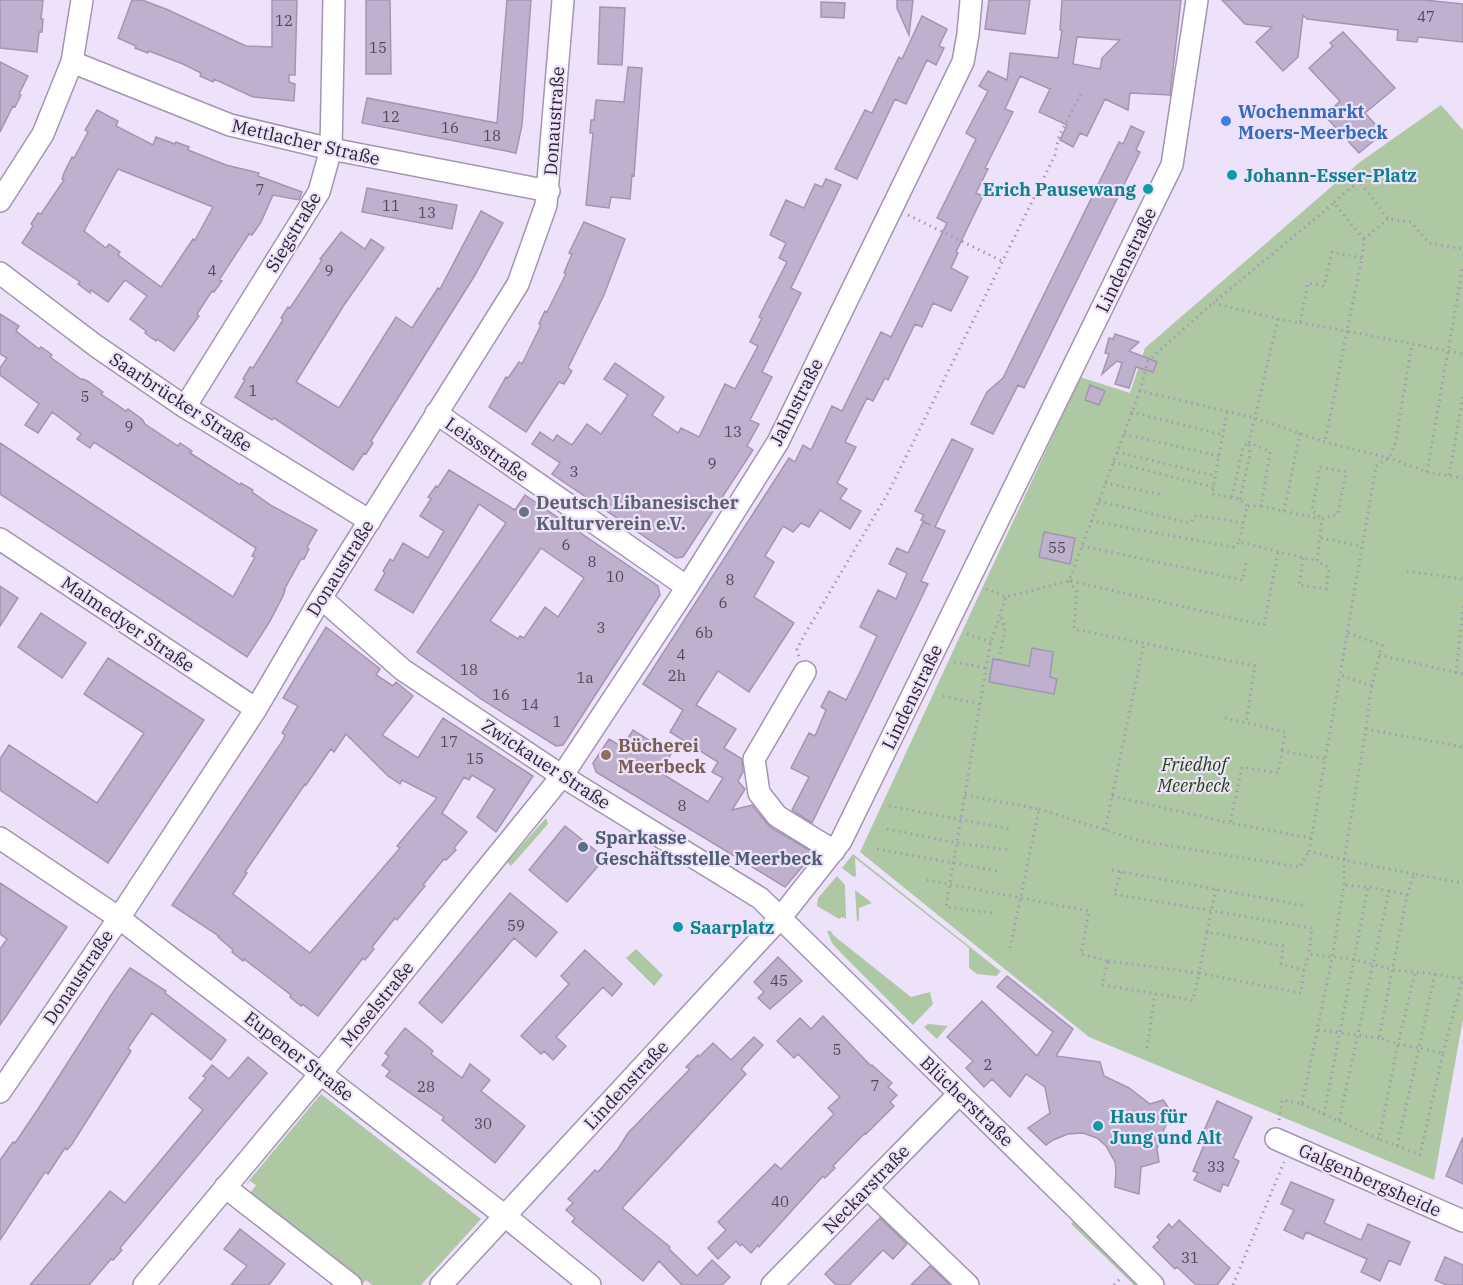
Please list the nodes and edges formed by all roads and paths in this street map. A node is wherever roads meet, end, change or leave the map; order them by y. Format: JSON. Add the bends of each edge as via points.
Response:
{"nodes":[{"id":1,"x":82,"y":0,"type":"edge"},
{"id":2,"x":334,"y":0,"type":"edge"},
{"id":3,"x":563,"y":0,"type":"edge"},
{"id":4,"x":972,"y":0,"type":"edge"},
{"id":5,"x":1197,"y":0,"type":"edge"},
{"id":6,"x":72,"y":62,"type":"junction"},
{"id":7,"x":1082,"y":92,"type":"dead end"},
{"id":8,"x":331,"y":149,"type":"junction"},
{"id":9,"x":549,"y":191,"type":"junction"},
{"id":10,"x":0,"y":201,"type":"edge"},
{"id":11,"x":1334,"y":203,"type":"junction"},
{"id":12,"x":893,"y":207,"type":"junction"},
{"id":13,"x":1388,"y":219,"type":"junction"},
{"id":14,"x":1364,"y":239,"type":"junction"},
{"id":15,"x":1463,"y":249,"type":"edge"},
{"id":16,"x":1362,"y":258,"type":"junction"},
{"id":17,"x":1004,"y":262,"type":"junction"},
{"id":18,"x":1463,"y":265,"type":"edge"},
{"id":19,"x":0,"y":273,"type":"edge"},
{"id":20,"x":1213,"y":303,"type":"junction"},
{"id":21,"x":1278,"y":319,"type":"junction"},
{"id":22,"x":1300,"y":323,"type":"junction"},
{"id":23,"x":1347,"y":331,"type":"junction"},
{"id":24,"x":1412,"y":344,"type":"junction"},
{"id":25,"x":1448,"y":351,"type":"junction"},
{"id":26,"x":1463,"y":354,"type":"edge"},
{"id":27,"x":1140,"y":391,"type":"junction"},
{"id":28,"x":1463,"y":397,"type":"edge"},
{"id":29,"x":185,"y":407,"type":"junction"},
{"id":30,"x":1131,"y":412,"type":"junction"},
{"id":31,"x":1227,"y":412,"type":"junction"},
{"id":32,"x":436,"y":413,"type":"junction"},
{"id":33,"x":1255,"y":418,"type":"junction"},
{"id":34,"x":1300,"y":433,"type":"junction"},
{"id":35,"x":1124,"y":434,"type":"junction"},
{"id":36,"x":1223,"y":435,"type":"junction"},
{"id":37,"x":1249,"y":442,"type":"junction"},
{"id":38,"x":1325,"y":442,"type":"junction"},
{"id":39,"x":1117,"y":452,"type":"junction"},
{"id":40,"x":1219,"y":456,"type":"junction"},
{"id":41,"x":1389,"y":458,"type":"junction"},
{"id":42,"x":1113,"y":462,"type":"junction"},
{"id":43,"x":1427,"y":472,"type":"junction"},
{"id":44,"x":1449,"y":475,"type":"junction"},
{"id":45,"x":1216,"y":476,"type":"junction"},
{"id":46,"x":1463,"y":478,"type":"edge"},
{"id":47,"x":1105,"y":483,"type":"junction"},
{"id":48,"x":1214,"y":487,"type":"junction"},
{"id":49,"x":1164,"y":495,"type":"dead end"},
{"id":50,"x":1232,"y":497,"type":"junction"},
{"id":51,"x":1240,"y":499,"type":"junction"},
{"id":52,"x":1099,"y":501,"type":"junction"},
{"id":53,"x":1247,"y":506,"type":"junction"},
{"id":54,"x":1261,"y":506,"type":"junction"},
{"id":55,"x":1284,"y":511,"type":"junction"},
{"id":56,"x":1322,"y":519,"type":"junction"},
{"id":57,"x":370,"y":521,"type":"junction"},
{"id":58,"x":1091,"y":521,"type":"junction"},
{"id":59,"x":1244,"y":524,"type":"junction"},
{"id":60,"x":1321,"y":538,"type":"junction"},
{"id":61,"x":0,"y":539,"type":"edge"},
{"id":62,"x":1239,"y":542,"type":"junction"},
{"id":63,"x":1082,"y":546,"type":"junction"},
{"id":64,"x":1362,"y":546,"type":"junction"},
{"id":65,"x":1278,"y":552,"type":"junction"},
{"id":66,"x":1303,"y":558,"type":"junction"},
{"id":67,"x":1317,"y":561,"type":"junction"},
{"id":68,"x":1246,"y":563,"type":"dead end"},
{"id":69,"x":1407,"y":571,"type":"dead end"},
{"id":70,"x":1463,"y":579,"type":"edge"},
{"id":71,"x":969,"y":581,"type":"junction"},
{"id":72,"x":1069,"y":581,"type":"junction"},
{"id":73,"x":687,"y":588,"type":"junction"},
{"id":74,"x":1006,"y":597,"type":"junction"},
{"id":75,"x":321,"y":598,"type":"junction"},
{"id":76,"x":1463,"y":606,"type":"edge"},
{"id":77,"x":1000,"y":614,"type":"junction"},
{"id":78,"x":1347,"y":633,"type":"junction"},
{"id":79,"x":967,"y":634,"type":"dead end"},
{"id":80,"x":991,"y":642,"type":"junction"},
{"id":81,"x":1144,"y":643,"type":"junction"},
{"id":82,"x":1379,"y":656,"type":"junction"},
{"id":83,"x":999,"y":660,"type":"dead end"},
{"id":84,"x":954,"y":662,"type":"dead end"},
{"id":85,"x":986,"y":668,"type":"junction"},
{"id":86,"x":805,"y":672,"type":"joint"},
{"id":87,"x":1456,"y":673,"type":"junction"},
{"id":88,"x":1463,"y":674,"type":"edge"},
{"id":89,"x":1340,"y":675,"type":"junction"},
{"id":90,"x":1372,"y":686,"type":"junction"},
{"id":91,"x":943,"y":696,"type":"dead end"},
{"id":92,"x":980,"y":704,"type":"junction"},
{"id":93,"x":256,"y":709,"type":"junction"},
{"id":94,"x":1225,"y":718,"type":"dead end"},
{"id":95,"x":1246,"y":723,"type":"junction"},
{"id":96,"x":1366,"y":729,"type":"junction"},
{"id":97,"x":1463,"y":747,"type":"edge"},
{"id":98,"x":1282,"y":751,"type":"junction"},
{"id":99,"x":1325,"y":759,"type":"junction"},
{"id":100,"x":562,"y":776,"type":"junction"},
{"id":101,"x":965,"y":795,"type":"junction"},
{"id":102,"x":1112,"y":795,"type":"junction"},
{"id":103,"x":889,"y":806,"type":"dead end"},
{"id":104,"x":1039,"y":809,"type":"junction"},
{"id":105,"x":961,"y":821,"type":"junction"},
{"id":106,"x":1230,"y":824,"type":"junction"},
{"id":107,"x":1011,"y":829,"type":"dead end"},
{"id":108,"x":886,"y":830,"type":"dead end"},
{"id":109,"x":1105,"y":830,"type":"junction"},
{"id":110,"x":0,"y":838,"type":"edge"},
{"id":111,"x":1311,"y":838,"type":"junction"},
{"id":112,"x":957,"y":843,"type":"junction"},
{"id":113,"x":877,"y":849,"type":"dead end"},
{"id":114,"x":1008,"y":850,"type":"dead end"},
{"id":115,"x":834,"y":851,"type":"junction"},
{"id":116,"x":1309,"y":851,"type":"junction"},
{"id":117,"x":1344,"y":860,"type":"junction"},
{"id":118,"x":954,"y":864,"type":"junction"},
{"id":119,"x":1112,"y":870,"type":"dead end"},
{"id":120,"x":997,"y":871,"type":"dead end"},
{"id":121,"x":1121,"y":872,"type":"junction"},
{"id":122,"x":1414,"y":874,"type":"junction"},
{"id":123,"x":927,"y":880,"type":"dead end"},
{"id":124,"x":1463,"y":883,"type":"edge"},
{"id":125,"x":949,"y":884,"type":"junction"},
{"id":126,"x":1344,"y":885,"type":"junction"},
{"id":127,"x":1368,"y":887,"type":"junction"},
{"id":128,"x":1216,"y":889,"type":"junction"},
{"id":129,"x":1389,"y":891,"type":"junction"},
{"id":130,"x":1407,"y":895,"type":"junction"},
{"id":131,"x":1020,"y":897,"type":"junction"},
{"id":132,"x":1306,"y":906,"type":"dead end"},
{"id":133,"x":1212,"y":911,"type":"junction"},
{"id":134,"x":992,"y":913,"type":"dead end"},
{"id":135,"x":781,"y":917,"type":"junction"},
{"id":136,"x":119,"y":918,"type":"junction"},
{"id":137,"x":1208,"y":932,"type":"junction"},
{"id":138,"x":1010,"y":948,"type":"dead end"},
{"id":139,"x":1309,"y":954,"type":"junction"},
{"id":140,"x":1332,"y":958,"type":"junction"},
{"id":141,"x":1353,"y":959,"type":"junction"},
{"id":142,"x":1108,"y":961,"type":"junction"},
{"id":143,"x":1373,"y":964,"type":"junction"},
{"id":144,"x":1304,"y":970,"type":"junction"},
{"id":145,"x":1394,"y":970,"type":"junction"},
{"id":146,"x":1415,"y":972,"type":"junction"},
{"id":147,"x":1199,"y":973,"type":"junction"},
{"id":148,"x":1435,"y":974,"type":"junction"},
{"id":149,"x":1463,"y":978,"type":"edge"},
{"id":150,"x":1155,"y":994,"type":"junction"},
{"id":151,"x":1318,"y":1030,"type":"junction"},
{"id":152,"x":1338,"y":1033,"type":"junction"},
{"id":153,"x":1358,"y":1036,"type":"junction"},
{"id":154,"x":1379,"y":1038,"type":"junction"},
{"id":155,"x":1398,"y":1044,"type":"junction"},
{"id":156,"x":1147,"y":1048,"type":"dead end"},
{"id":157,"x":1419,"y":1048,"type":"junction"},
{"id":158,"x":1443,"y":1053,"type":"junction"},
{"id":159,"x":321,"y":1073,"type":"junction"},
{"id":160,"x":0,"y":1092,"type":"edge"},
{"id":161,"x":959,"y":1094,"type":"junction"},
{"id":162,"x":1302,"y":1104,"type":"junction"},
{"id":163,"x":1324,"y":1114,"type":"junction"},
{"id":164,"x":1339,"y":1121,"type":"junction"},
{"id":165,"x":1378,"y":1138,"type":"junction"},
{"id":166,"x":1284,"y":1142,"type":"junction"},
{"id":167,"x":1397,"y":1146,"type":"junction"},
{"id":168,"x":225,"y":1187,"type":"junction"},
{"id":169,"x":867,"y":1188,"type":"junction"},
{"id":170,"x":505,"y":1216,"type":"junction"},
{"id":171,"x":1463,"y":1221,"type":"edge"},
{"id":172,"x":144,"y":1285,"type":"edge"},
{"id":173,"x":351,"y":1285,"type":"edge"},
{"id":174,"x":441,"y":1285,"type":"edge"},
{"id":175,"x":590,"y":1285,"type":"edge"},
{"id":176,"x":772,"y":1285,"type":"edge"},
{"id":177,"x":968,"y":1285,"type":"edge"},
{"id":178,"x":1153,"y":1285,"type":"edge"},
{"id":179,"x":1233,"y":1285,"type":"edge"}],
"edges":[{"from":1,"to":6,"type":"street"},
{"from":2,"to":8,"type":"street","name":"Siegstraße"},
{"from":3,"to":9,"type":"street","name":"Donaustraße"},
{"from":4,"to":12,"type":"street","name":"Jahnstraße","via":[[963,62]]},
{"from":5,"to":71,"type":"street","name":"Lindenstraße","via":[[1172,165]]},
{"from":6,"to":8,"type":"street","name":"Mettlacher Straße","via":[[230,125]]},
{"from":6,"to":10,"type":"street","via":[[43,134]]},
{"from":7,"to":17,"type":"path"},
{"from":8,"to":9,"type":"street","name":"Mettlacher Straße"},
{"from":8,"to":29,"type":"street","name":"Siegstraße","via":[[319,192]]},
{"from":9,"to":32,"type":"street","name":"Donaustraße","via":[[518,284]]},
{"from":11,"to":13,"type":"path","via":[[1359,181]]},
{"from":11,"to":14,"type":"path"},
{"from":11,"to":20,"type":"path"},
{"from":12,"to":17,"type":"path"},
{"from":12,"to":73,"type":"street","name":"Jahnstraße","via":[[778,442]]},
{"from":13,"to":14,"type":"path"},
{"from":13,"to":15,"type":"path","via":[[1411,222],[1429,243]]},
{"from":14,"to":16,"type":"path"},
{"from":16,"to":22,"type":"path","via":[[1332,252],[1324,286],[1308,283]]},
{"from":16,"to":23,"type":"path"},
{"from":17,"to":86,"type":"path","via":[[888,493],[797,649]]},
{"from":18,"to":25,"type":"path"},
{"from":19,"to":29,"type":"street","name":"Saarbrücker Straße"},
{"from":20,"to":21,"type":"path"},
{"from":20,"to":27,"type":"path","via":[[1148,361]]},
{"from":21,"to":22,"type":"path"},
{"from":21,"to":33,"type":"path"},
{"from":22,"to":23,"type":"path"},
{"from":23,"to":24,"type":"path"},
{"from":23,"to":38,"type":"path"},
{"from":24,"to":25,"type":"path"},
{"from":24,"to":41,"type":"path","via":[[1395,445]]},
{"from":25,"to":26,"type":"path"},
{"from":25,"to":43,"type":"path"},
{"from":27,"to":30,"type":"path"},
{"from":27,"to":31,"type":"path"},
{"from":28,"to":44,"type":"path"},
{"from":29,"to":57,"type":"street","name":"Saarbrücker Straße"},
{"from":30,"to":35,"type":"path"},
{"from":30,"to":36,"type":"path"},
{"from":31,"to":33,"type":"path"},
{"from":31,"to":36,"type":"path"},
{"from":32,"to":57,"type":"street","name":"Donaustraße"},
{"from":32,"to":73,"type":"street","name":"Leissstraße"},
{"from":33,"to":34,"type":"path"},
{"from":33,"to":37,"type":"path"},
{"from":34,"to":38,"type":"path"},
{"from":34,"to":55,"type":"path"},
{"from":35,"to":39,"type":"path"},
{"from":35,"to":40,"type":"path"},
{"from":36,"to":40,"type":"path"},
{"from":37,"to":50,"type":"path","via":[[1243,447]]},
{"from":37,"to":51,"type":"path","via":[[1250,455]]},
{"from":37,"to":54,"type":"path","via":[[1270,452]]},
{"from":38,"to":41,"type":"path"},
{"from":39,"to":42,"type":"path"},
{"from":39,"to":45,"type":"path"},
{"from":40,"to":45,"type":"path"},
{"from":41,"to":43,"type":"path"},
{"from":41,"to":64,"type":"path","via":[[1376,466]]},
{"from":42,"to":47,"type":"path"},
{"from":42,"to":48,"type":"path"},
{"from":43,"to":44,"type":"path"},
{"from":44,"to":46,"type":"path"},
{"from":45,"to":48,"type":"path"},
{"from":47,"to":49,"type":"path"},
{"from":47,"to":52,"type":"path"},
{"from":48,"to":50,"type":"path","via":[[1212,494]]},
{"from":50,"to":51,"type":"path"},
{"from":51,"to":53,"type":"path"},
{"from":52,"to":58,"type":"path"},
{"from":52,"to":59,"type":"path","via":[[1190,523],[1196,515]]},
{"from":53,"to":54,"type":"path"},
{"from":53,"to":59,"type":"path"},
{"from":54,"to":55,"type":"path"},
{"from":55,"to":56,"type":"path"},
{"from":56,"to":56,"type":"path","via":[[1338,514],[1346,472],[1320,467],[1312,510]]},
{"from":56,"to":60,"type":"path"},
{"from":57,"to":75,"type":"street","name":"Donaustraße"},
{"from":58,"to":62,"type":"path","via":[[1234,547]]},
{"from":58,"to":63,"type":"path"},
{"from":59,"to":62,"type":"path"},
{"from":60,"to":64,"type":"path"},
{"from":60,"to":67,"type":"path"},
{"from":61,"to":93,"type":"street","name":"Malmedyer Straße"},
{"from":62,"to":65,"type":"path"},
{"from":63,"to":68,"type":"path","via":[[1243,580]]},
{"from":63,"to":72,"type":"path"},
{"from":64,"to":78,"type":"path"},
{"from":65,"to":66,"type":"path"},
{"from":65,"to":72,"type":"path","via":[[1264,625]]},
{"from":66,"to":67,"type":"path"},
{"from":66,"to":67,"type":"path","via":[[1299,585],[1326,589],[1329,568]]},
{"from":69,"to":70,"type":"path"},
{"from":71,"to":74,"type":"path"},
{"from":71,"to":115,"type":"street","name":"Lindenstraße"},
{"from":72,"to":74,"type":"path"},
{"from":72,"to":81,"type":"path","via":[[1077,592],[1074,629]]},
{"from":73,"to":100,"type":"street","name":"Jahnstraße"},
{"from":74,"to":77,"type":"path"},
{"from":75,"to":93,"type":"street","name":"Donaustraße"},
{"from":75,"to":100,"type":"street","name":"Zwickauer Straße","via":[[403,670]]},
{"from":76,"to":87,"type":"path"},
{"from":77,"to":80,"type":"path"},
{"from":77,"to":83,"type":"path","via":[[1005,627]]},
{"from":78,"to":82,"type":"path","via":[[1382,645]]},
{"from":78,"to":89,"type":"path"},
{"from":79,"to":80,"type":"path"},
{"from":80,"to":85,"type":"path"},
{"from":81,"to":95,"type":"path","via":[[1255,666]]},
{"from":81,"to":102,"type":"path"},
{"from":82,"to":87,"type":"path"},
{"from":82,"to":90,"type":"path"},
{"from":84,"to":85,"type":"path"},
{"from":85,"to":92,"type":"path"},
{"from":86,"to":115,"type":"street","via":[[754,759],[759,793],[777,816]]},
{"from":87,"to":88,"type":"path"},
{"from":89,"to":90,"type":"path"},
{"from":89,"to":99,"type":"path"},
{"from":90,"to":96,"type":"path"},
{"from":91,"to":92,"type":"path"},
{"from":92,"to":101,"type":"path"},
{"from":93,"to":136,"type":"street","name":"Donaustraße"},
{"from":94,"to":95,"type":"path"},
{"from":95,"to":98,"type":"path","via":[[1286,732]]},
{"from":96,"to":97,"type":"path"},
{"from":96,"to":117,"type":"path"},
{"from":98,"to":99,"type":"path"},
{"from":98,"to":106,"type":"path","via":[[1278,773],[1242,767]]},
{"from":99,"to":111,"type":"path"},
{"from":100,"to":135,"type":"street","name":"Zwickauer Straße","via":[[760,898]]},
{"from":100,"to":159,"type":"street","name":"Moselstraße"},
{"from":101,"to":104,"type":"path"},
{"from":101,"to":105,"type":"path"},
{"from":102,"to":106,"type":"path"},
{"from":102,"to":109,"type":"path"},
{"from":103,"to":105,"type":"path"},
{"from":104,"to":109,"type":"path"},
{"from":104,"to":131,"type":"path"},
{"from":105,"to":107,"type":"path"},
{"from":105,"to":112,"type":"path"},
{"from":106,"to":111,"type":"path"},
{"from":108,"to":112,"type":"path"},
{"from":109,"to":116,"type":"path","via":[[1140,841],[1300,867]]},
{"from":110,"to":136,"type":"street","name":"Eupener Straße"},
{"from":111,"to":116,"type":"path"},
{"from":112,"to":114,"type":"path"},
{"from":112,"to":118,"type":"path"},
{"from":113,"to":118,"type":"path"},
{"from":115,"to":135,"type":"street","name":"Lindenstraße"},
{"from":116,"to":117,"type":"path"},
{"from":117,"to":122,"type":"path"},
{"from":117,"to":126,"type":"path"},
{"from":118,"to":120,"type":"path"},
{"from":118,"to":125,"type":"path"},
{"from":119,"to":121,"type":"path"},
{"from":121,"to":128,"type":"path"},
{"from":121,"to":133,"type":"path","via":[[1114,894]]},
{"from":122,"to":124,"type":"path"},
{"from":122,"to":130,"type":"path"},
{"from":123,"to":125,"type":"path"},
{"from":125,"to":131,"type":"path"},
{"from":125,"to":134,"type":"path","via":[[946,907]]},
{"from":126,"to":127,"type":"path"},
{"from":126,"to":140,"type":"path"},
{"from":127,"to":129,"type":"path"},
{"from":127,"to":141,"type":"path"},
{"from":128,"to":132,"type":"path"},
{"from":128,"to":133,"type":"path"},
{"from":129,"to":130,"type":"path"},
{"from":129,"to":143,"type":"path"},
{"from":130,"to":145,"type":"path"},
{"from":131,"to":138,"type":"path"},
{"from":131,"to":142,"type":"path","via":[[1089,911],[1081,954]]},
{"from":133,"to":137,"type":"path"},
{"from":133,"to":139,"type":"path","via":[[1312,928]]},
{"from":135,"to":161,"type":"street","name":"Blücherstraße"},
{"from":135,"to":170,"type":"street","name":"Lindenstraße"},
{"from":136,"to":159,"type":"street","name":"Eupener Straße"},
{"from":136,"to":160,"type":"street","name":"Donaustraße"},
{"from":137,"to":144,"type":"path","via":[[1283,946],[1281,964]]},
{"from":137,"to":147,"type":"path"},
{"from":139,"to":140,"type":"path"},
{"from":139,"to":144,"type":"path"},
{"from":140,"to":141,"type":"path"},
{"from":140,"to":151,"type":"path"},
{"from":141,"to":143,"type":"path"},
{"from":141,"to":152,"type":"path"},
{"from":142,"to":147,"type":"path"},
{"from":142,"to":150,"type":"path","via":[[1102,985]]},
{"from":143,"to":145,"type":"path"},
{"from":143,"to":153,"type":"path"},
{"from":144,"to":147,"type":"path","via":[[1301,993]]},
{"from":145,"to":146,"type":"path"},
{"from":145,"to":154,"type":"path"},
{"from":146,"to":148,"type":"path"},
{"from":146,"to":155,"type":"path"},
{"from":147,"to":150,"type":"path","via":[[1194,1000]]},
{"from":148,"to":149,"type":"path"},
{"from":148,"to":157,"type":"path"},
{"from":149,"to":158,"type":"path"},
{"from":150,"to":156,"type":"path"},
{"from":151,"to":152,"type":"path"},
{"from":151,"to":162,"type":"path"},
{"from":152,"to":153,"type":"path"},
{"from":152,"to":163,"type":"path"},
{"from":153,"to":154,"type":"path"},
{"from":153,"to":164,"type":"path"},
{"from":154,"to":155,"type":"path"},
{"from":155,"to":157,"type":"path"},
{"from":155,"to":165,"type":"path"},
{"from":157,"to":158,"type":"path"},
{"from":157,"to":167,"type":"path"},
{"from":158,"to":167,"type":"path","via":[[1420,1155]]},
{"from":159,"to":168,"type":"street","name":"Moselstraße"},
{"from":159,"to":170,"type":"street","name":"Eupener Straße"},
{"from":161,"to":169,"type":"street","name":"Neckarstraße"},
{"from":161,"to":178,"type":"street","name":"Blücherstraße"},
{"from":162,"to":163,"type":"path"},
{"from":162,"to":166,"type":"path","via":[[1282,1100]]},
{"from":163,"to":164,"type":"path"},
{"from":164,"to":165,"type":"path"},
{"from":165,"to":167,"type":"path"},
{"from":166,"to":171,"type":"street","name":"Galgenbergsheide"},
{"from":166,"to":179,"type":"path"},
{"from":168,"to":172,"type":"street","name":"Moselstraße"},
{"from":168,"to":173,"type":"street"},
{"from":169,"to":176,"type":"street","name":"Neckarstraße"},
{"from":169,"to":177,"type":"street"},
{"from":170,"to":174,"type":"street","name":"Lindenstraße"},
{"from":170,"to":175,"type":"street","name":"Eupener Straße"}]}
